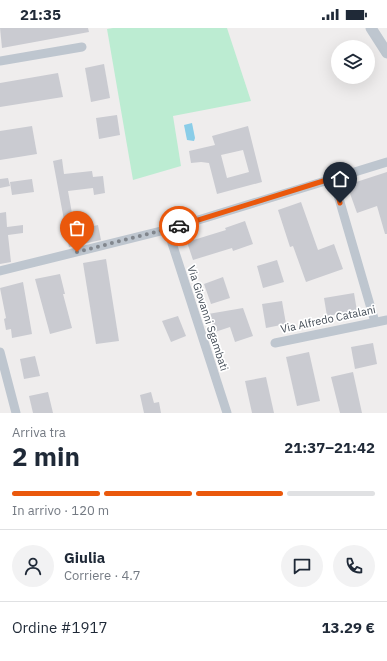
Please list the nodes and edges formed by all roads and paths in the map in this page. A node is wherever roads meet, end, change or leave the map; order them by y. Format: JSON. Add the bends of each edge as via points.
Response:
{"nodes":[{"id":1,"x":371,"y":28,"type":"edge"},
{"id":2,"x":82,"y":47,"type":"dead end"},
{"id":3,"x":387,"y":53,"type":"edge"},
{"id":4,"x":0,"y":61,"type":"edge"},
{"id":5,"x":387,"y":162,"type":"edge"},
{"id":6,"x":333,"y":178,"type":"junction"},
{"id":7,"x":169,"y":229,"type":"junction"},
{"id":8,"x":0,"y":271,"type":"edge"},
{"id":9,"x":387,"y":320,"type":"edge"},
{"id":10,"x":375,"y":322,"type":"junction"},
{"id":11,"x":275,"y":342,"type":"dead end"},
{"id":12,"x":0,"y":352,"type":"edge"},
{"id":13,"x":16,"y":413,"type":"edge"},
{"id":14,"x":227,"y":413,"type":"edge"}],
"edges":[{"from":1,"to":3,"type":"street"},
{"from":2,"to":4,"type":"street"},
{"from":5,"to":6,"type":"street"},
{"from":6,"to":7,"type":"street"},
{"from":6,"to":10,"type":"street"},
{"from":7,"to":8,"type":"street"},
{"from":7,"to":14,"type":"street","name":"Via Giovanni Sgambati"},
{"from":9,"to":10,"type":"street","name":"Via Alfredo Catalani"},
{"from":10,"to":11,"type":"street","name":"Via Alfredo Catalani"},
{"from":12,"to":13,"type":"street"}]}
